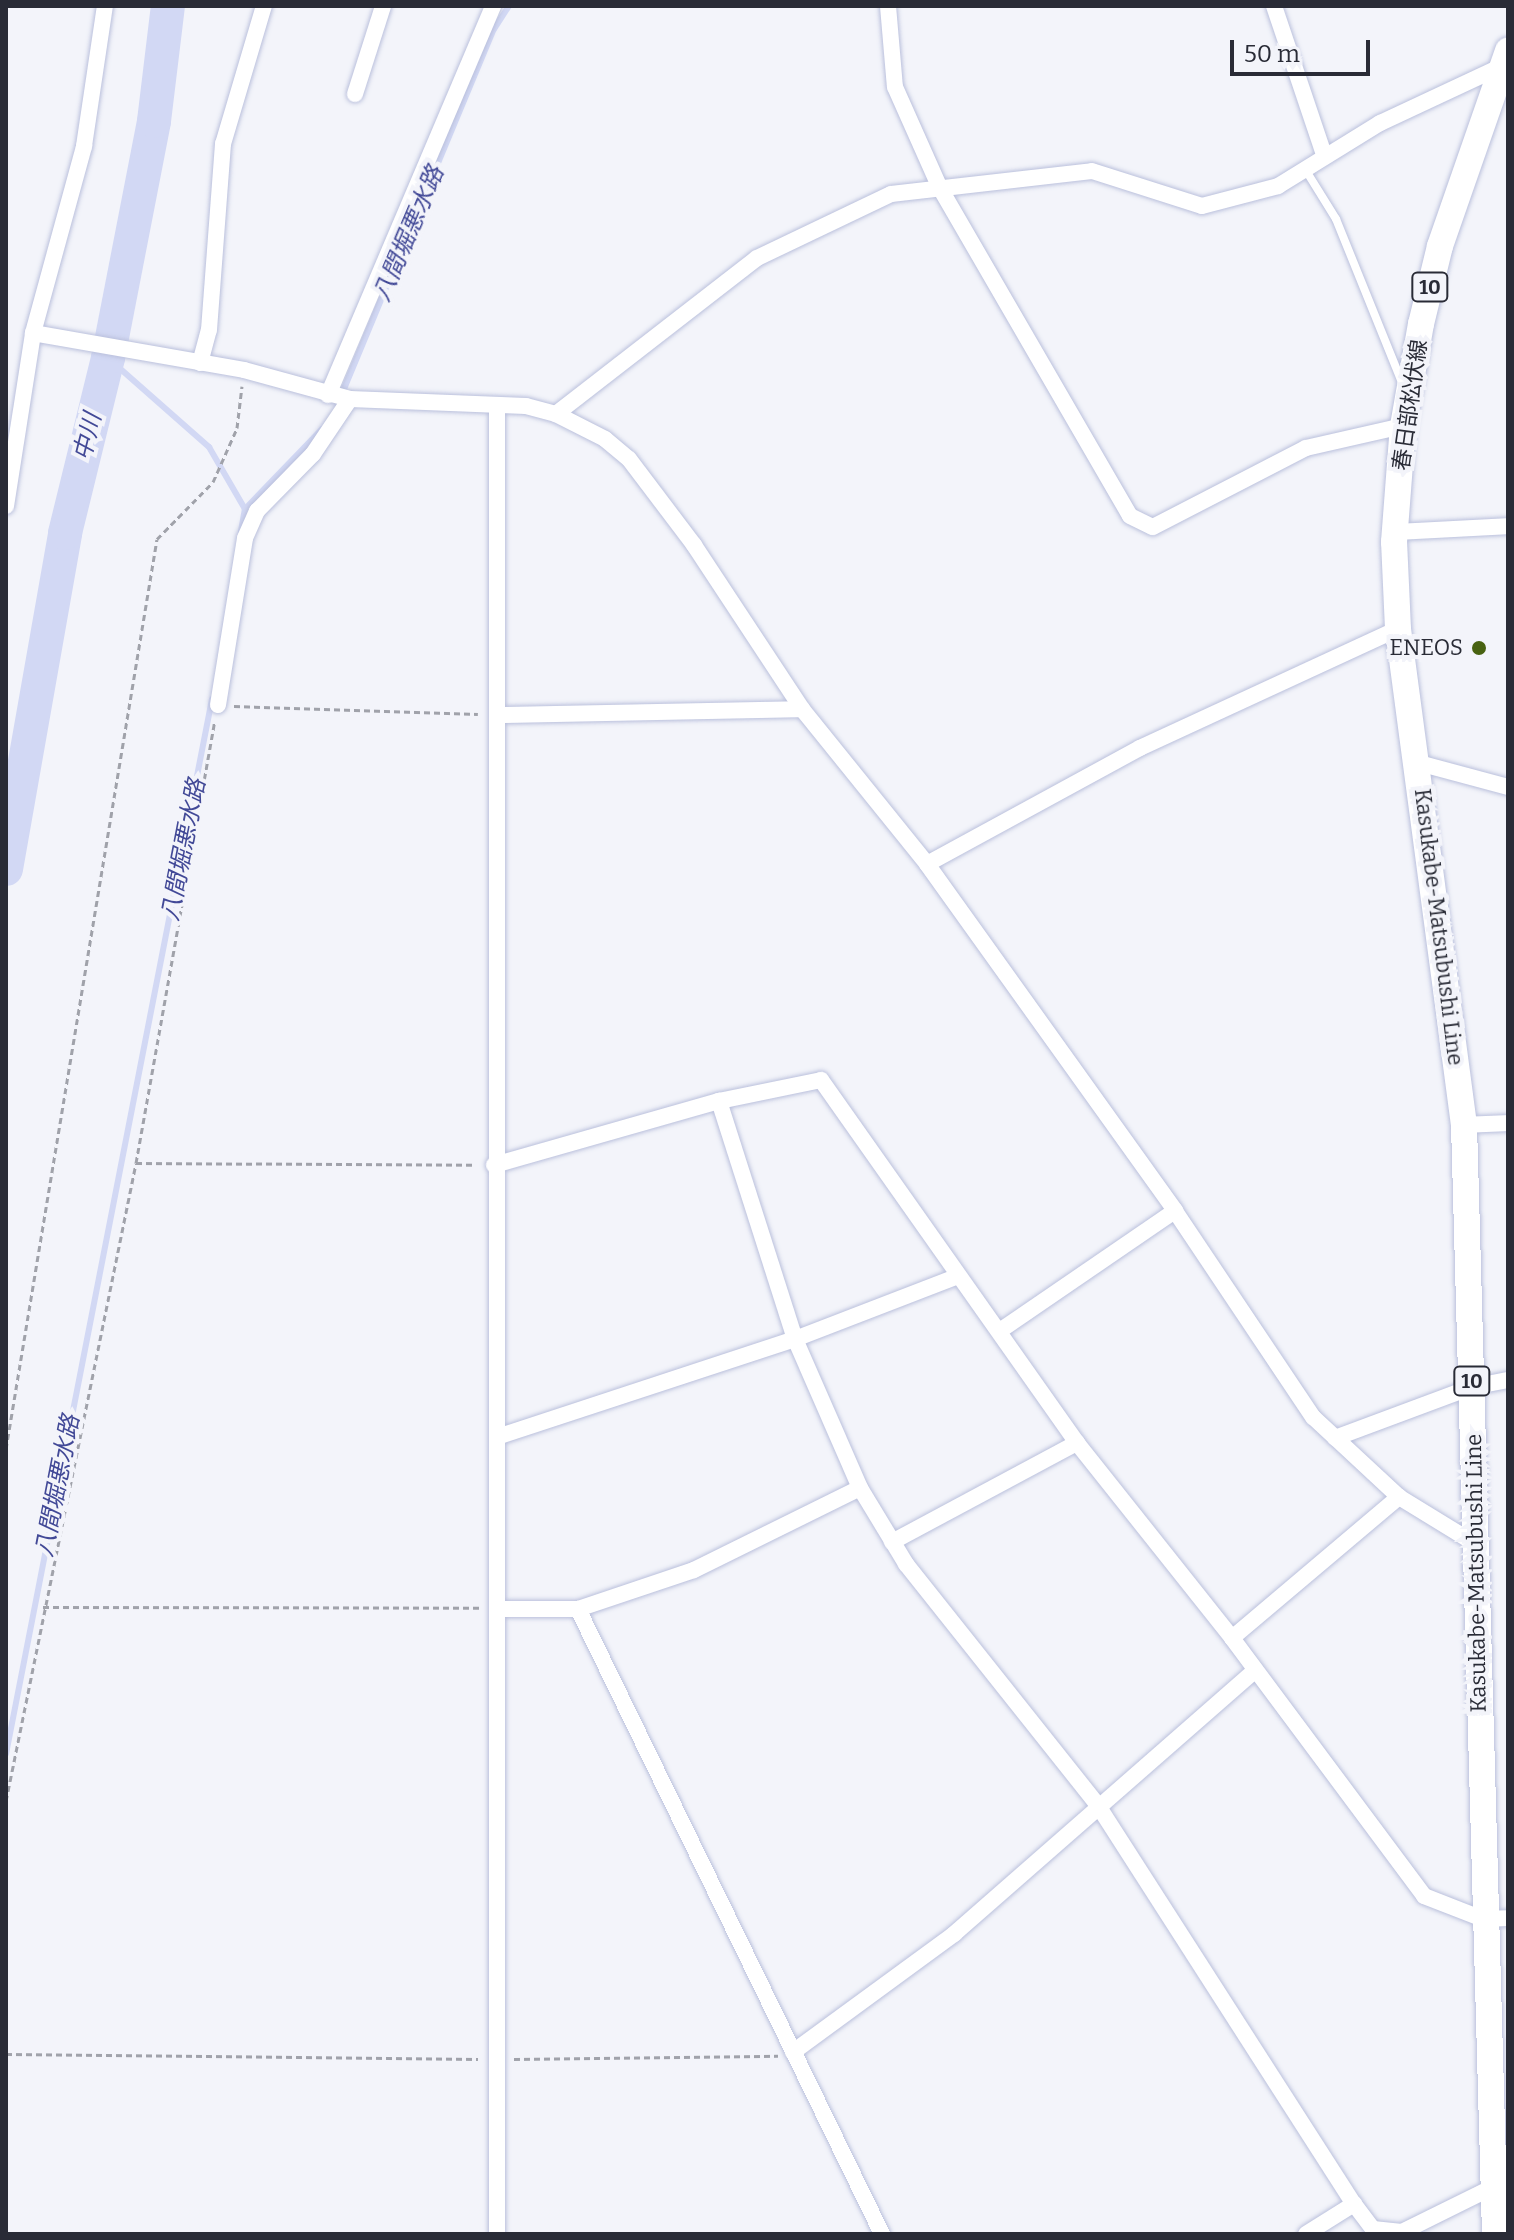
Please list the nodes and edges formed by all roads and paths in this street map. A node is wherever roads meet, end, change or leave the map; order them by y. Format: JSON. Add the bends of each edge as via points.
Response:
{"nodes":[{"id":1,"x":105,"y":6,"type":"edge"},
{"id":2,"x":264,"y":6,"type":"edge"},
{"id":3,"x":383,"y":6,"type":"edge"},
{"id":4,"x":493,"y":6,"type":"edge"},
{"id":5,"x":888,"y":6,"type":"edge"},
{"id":6,"x":1274,"y":6,"type":"edge"},
{"id":7,"x":1505,"y":59,"type":"edge"},
{"id":8,"x":355,"y":94,"type":"dead end"},
{"id":9,"x":1324,"y":155,"type":"junction"},
{"id":10,"x":1305,"y":169,"type":"junction"},
{"id":11,"x":940,"y":188,"type":"junction"},
{"id":12,"x":33,"y":333,"type":"junction"},
{"id":13,"x":200,"y":363,"type":"junction"},
{"id":14,"x":244,"y":370,"type":"junction"},
{"id":15,"x":328,"y":395,"type":"junction"},
{"id":16,"x":1408,"y":398,"type":"junction"},
{"id":17,"x":350,"y":399,"type":"junction"},
{"id":18,"x":497,"y":405,"type":"junction"},
{"id":19,"x":556,"y":414,"type":"junction"},
{"id":20,"x":1403,"y":426,"type":"junction"},
{"id":21,"x":13,"y":427,"type":"edge"},
{"id":22,"x":6,"y":506,"type":"edge"},
{"id":23,"x":1508,"y":526,"type":"edge"},
{"id":24,"x":1395,"y":532,"type":"junction"},
{"id":25,"x":1398,"y":629,"type":"junction"},
{"id":26,"x":218,"y":705,"type":"junction"},
{"id":27,"x":802,"y":709,"type":"junction"},
{"id":28,"x":500,"y":715,"type":"junction"},
{"id":29,"x":1419,"y":763,"type":"junction"},
{"id":30,"x":1508,"y":787,"type":"edge"},
{"id":31,"x":927,"y":864,"type":"junction"},
{"id":32,"x":719,"y":1101,"type":"junction"},
{"id":33,"x":1508,"y":1123,"type":"edge"},
{"id":34,"x":1464,"y":1125,"type":"junction"},
{"id":35,"x":136,"y":1163,"type":"junction"},
{"id":36,"x":494,"y":1165,"type":"junction"},
{"id":37,"x":1175,"y":1211,"type":"junction"},
{"id":38,"x":956,"y":1277,"type":"junction"},
{"id":39,"x":1001,"y":1330,"type":"junction"},
{"id":40,"x":795,"y":1339,"type":"junction"},
{"id":41,"x":1508,"y":1380,"type":"edge"},
{"id":42,"x":1472,"y":1387,"type":"junction"},
{"id":43,"x":500,"y":1436,"type":"junction"},
{"id":44,"x":1335,"y":1438,"type":"junction"},
{"id":45,"x":1077,"y":1443,"type":"junction"},
{"id":46,"x":6,"y":1449,"type":"edge"},
{"id":47,"x":860,"y":1488,"type":"junction"},
{"id":48,"x":1399,"y":1497,"type":"junction"},
{"id":49,"x":892,"y":1542,"type":"junction"},
{"id":50,"x":1474,"y":1543,"type":"junction"},
{"id":51,"x":43,"y":1607,"type":"junction"},
{"id":52,"x":500,"y":1609,"type":"junction"},
{"id":53,"x":578,"y":1609,"type":"junction"},
{"id":54,"x":1232,"y":1638,"type":"junction"},
{"id":55,"x":1253,"y":1672,"type":"junction"},
{"id":56,"x":6,"y":1801,"type":"edge"},
{"id":57,"x":1097,"y":1804,"type":"junction"},
{"id":58,"x":1496,"y":1918,"type":"edge"},
{"id":59,"x":793,"y":2052,"type":"junction"},
{"id":60,"x":6,"y":2054,"type":"edge"},
{"id":61,"x":497,"y":2059,"type":"junction"},
{"id":62,"x":1491,"y":2188,"type":"junction"},
{"id":63,"x":1354,"y":2204,"type":"junction"},
{"id":64,"x":497,"y":2234,"type":"edge"},
{"id":65,"x":882,"y":2234,"type":"edge"},
{"id":66,"x":1306,"y":2234,"type":"edge"},
{"id":67,"x":1495,"y":2234,"type":"edge"}],
"edges":[{"from":1,"to":12,"type":"street","via":[[84,146]]},
{"from":2,"to":13,"type":"street","via":[[223,144],[209,330]]},
{"from":3,"to":8,"type":"street"},
{"from":4,"to":15,"type":"street"},
{"from":5,"to":11,"type":"street","via":[[895,87]]},
{"from":6,"to":9,"type":"street"},
{"from":7,"to":9,"type":"street"},
{"from":7,"to":16,"type":"main road","name":"春日部松伏線","number":"10","via":[[1440,246]]},
{"from":9,"to":10,"type":"street"},
{"from":10,"to":11,"type":"street","via":[[1278,186],[1202,206],[1092,171]]},
{"from":10,"to":16,"type":"lane","via":[[1336,219]]},
{"from":11,"to":19,"type":"street","via":[[891,194],[757,258]]},
{"from":11,"to":20,"type":"street","via":[[1130,516],[1153,527],[1306,448]]},
{"from":12,"to":13,"type":"street"},
{"from":12,"to":21,"type":"street"},
{"from":13,"to":14,"type":"street"},
{"from":14,"to":15,"type":"street"},
{"from":14,"to":46,"type":"path","via":[[237,428],[213,482],[157,539]]},
{"from":15,"to":17,"type":"street"},
{"from":16,"to":20,"type":"main road","name":"春日部松伏線","number":"10"},
{"from":17,"to":18,"type":"street"},
{"from":17,"to":26,"type":"street","via":[[313,454],[257,511],[245,538]]},
{"from":18,"to":19,"type":"street"},
{"from":18,"to":28,"type":"street"},
{"from":19,"to":27,"type":"street","via":[[605,439],[629,459],[694,545]]},
{"from":20,"to":24,"type":"main road","name":"春日部松伏線","number":"10"},
{"from":21,"to":22,"type":"street"},
{"from":23,"to":24,"type":"street"},
{"from":24,"to":25,"type":"main road","name":"Kasukabe-Matsubushi Line","number":"10"},
{"from":25,"to":29,"type":"main road","name":"Kasukabe-Matsubushi Line","number":"10"},
{"from":25,"to":31,"type":"street","via":[[1140,748]]},
{"from":26,"to":28,"type":"path"},
{"from":26,"to":35,"type":"path"},
{"from":27,"to":28,"type":"street"},
{"from":27,"to":31,"type":"street"},
{"from":28,"to":36,"type":"street"},
{"from":29,"to":30,"type":"street"},
{"from":29,"to":34,"type":"main road","name":"Kasukabe-Matsubushi Line","number":"10"},
{"from":31,"to":37,"type":"street"},
{"from":32,"to":36,"type":"street"},
{"from":32,"to":38,"type":"street","via":[[821,1080]]},
{"from":32,"to":40,"type":"street"},
{"from":33,"to":34,"type":"street"},
{"from":34,"to":42,"type":"main road","name":"Kasukabe-Matsubushi Line","number":"10"},
{"from":35,"to":36,"type":"path"},
{"from":35,"to":51,"type":"path"},
{"from":36,"to":43,"type":"street"},
{"from":37,"to":39,"type":"street"},
{"from":37,"to":44,"type":"street","via":[[1313,1417]]},
{"from":38,"to":39,"type":"street"},
{"from":38,"to":40,"type":"street"},
{"from":39,"to":45,"type":"street"},
{"from":40,"to":43,"type":"street"},
{"from":40,"to":47,"type":"street"},
{"from":41,"to":42,"type":"street"},
{"from":42,"to":44,"type":"street"},
{"from":42,"to":50,"type":"main road","name":"Kasukabe-Matsubushi Line","number":"10"},
{"from":43,"to":52,"type":"street"},
{"from":44,"to":48,"type":"street"},
{"from":45,"to":49,"type":"street"},
{"from":45,"to":54,"type":"street"},
{"from":47,"to":49,"type":"street"},
{"from":47,"to":53,"type":"street","via":[[694,1570]]},
{"from":48,"to":50,"type":"street"},
{"from":48,"to":54,"type":"street"},
{"from":49,"to":57,"type":"street"},
{"from":50,"to":58,"type":"main road","name":"Kasukabe-Matsubushi Line","number":"10"},
{"from":51,"to":52,"type":"path"},
{"from":51,"to":56,"type":"path"},
{"from":52,"to":53,"type":"street"},
{"from":52,"to":61,"type":"street"},
{"from":53,"to":59,"type":"street"},
{"from":54,"to":55,"type":"street"},
{"from":55,"to":57,"type":"street"},
{"from":55,"to":58,"type":"street","via":[[1424,1896]]},
{"from":57,"to":59,"type":"street","via":[[935,1950]]},
{"from":57,"to":63,"type":"street"},
{"from":58,"to":62,"type":"main road","name":"Kasukabe-Matsubushi Line","number":"10"},
{"from":59,"to":61,"type":"path","via":[[766,2059]]},
{"from":59,"to":65,"type":"street"},
{"from":60,"to":61,"type":"path"},
{"from":61,"to":64,"type":"street"},
{"from":62,"to":63,"type":"street","via":[[1402,2232],[1373,2229]]},
{"from":62,"to":67,"type":"main road","name":"Kasukabe-Matsubushi Line","number":"10"},
{"from":63,"to":66,"type":"street"}]}
